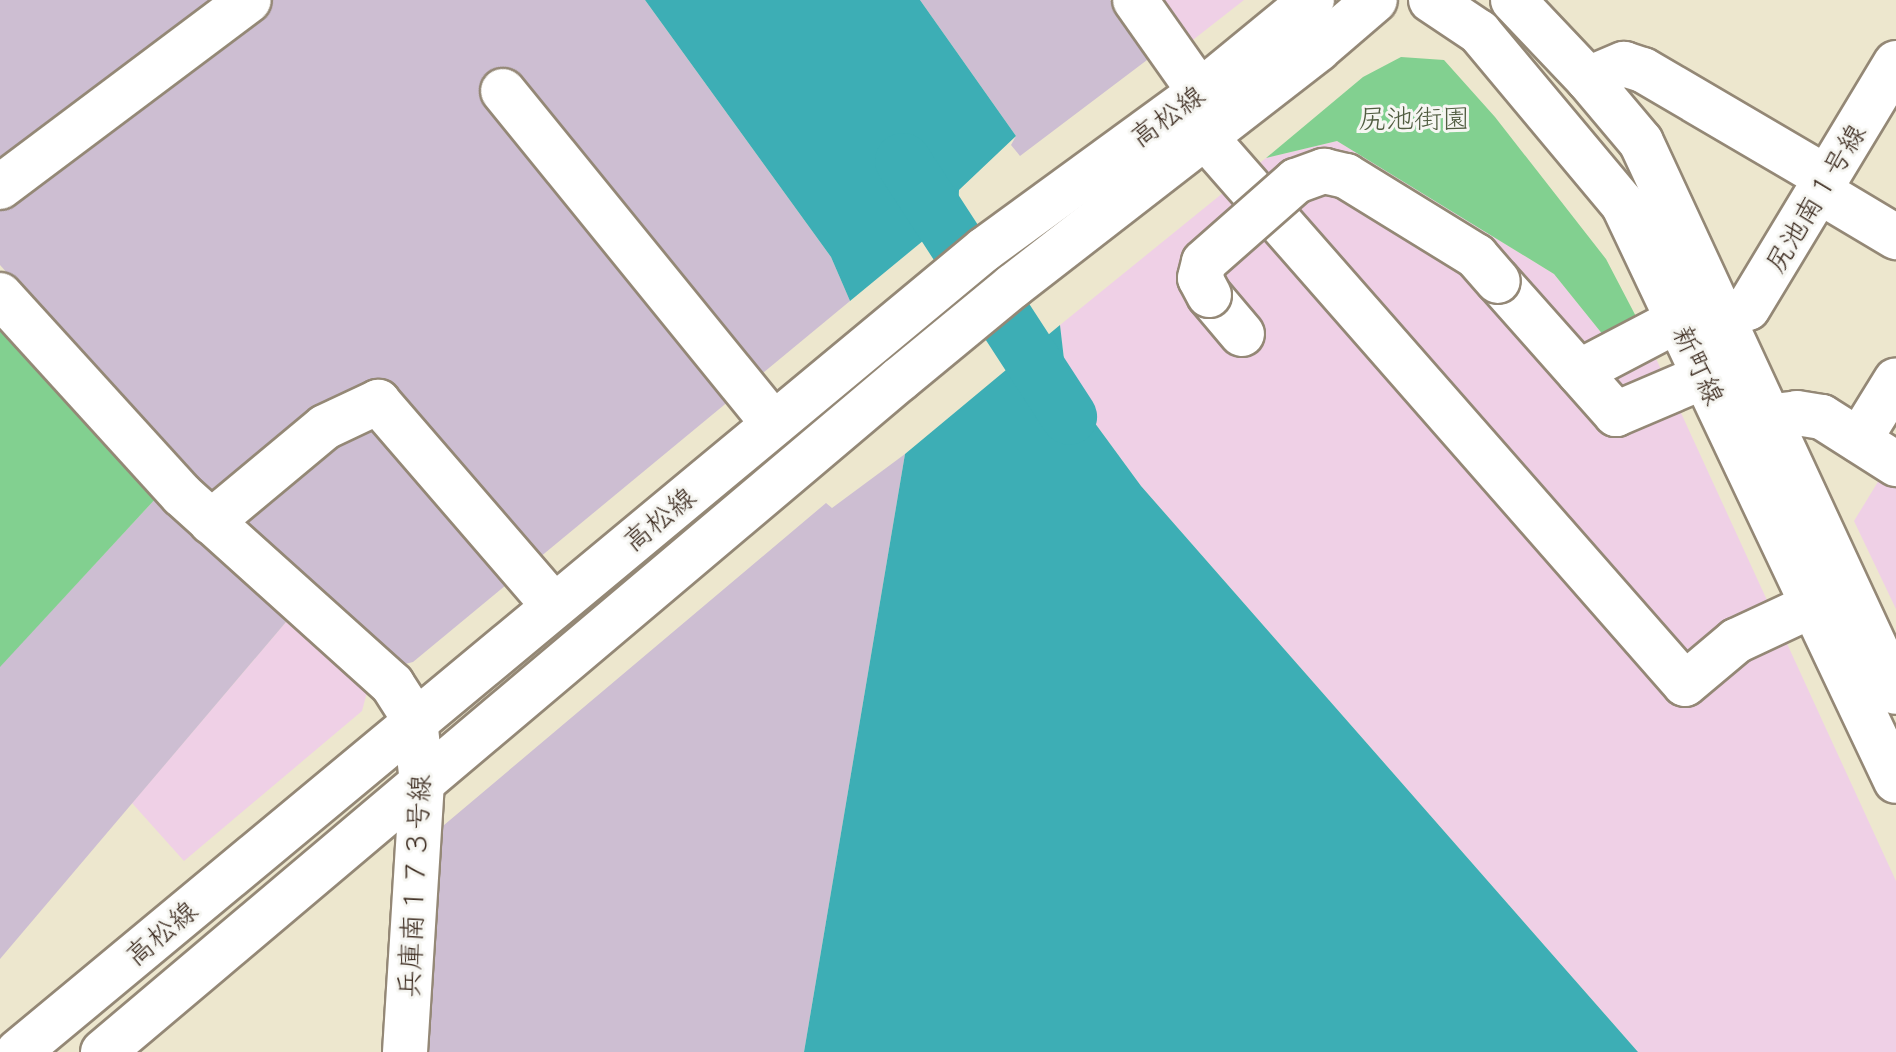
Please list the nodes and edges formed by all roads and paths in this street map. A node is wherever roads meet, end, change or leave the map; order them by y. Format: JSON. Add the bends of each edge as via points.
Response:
{"nodes":[{"id":1,"x":249,"y":0,"type":"edge"},
{"id":2,"x":1135,"y":0,"type":"edge"},
{"id":3,"x":1312,"y":0,"type":"edge"},
{"id":4,"x":1375,"y":0,"type":"edge"},
{"id":5,"x":1431,"y":0,"type":"edge"},
{"id":6,"x":1513,"y":0,"type":"edge"},
{"id":7,"x":1896,"y":63,"type":"edge"},
{"id":8,"x":1588,"y":79,"type":"junction"},
{"id":9,"x":503,"y":91,"type":"dead end"},
{"id":10,"x":1200,"y":92,"type":"junction"},
{"id":11,"x":1206,"y":138,"type":"junction"},
{"id":12,"x":1823,"y":184,"type":"junction"},
{"id":13,"x":0,"y":187,"type":"edge"},
{"id":14,"x":1896,"y":237,"type":"edge"},
{"id":15,"x":0,"y":295,"type":"edge"},
{"id":16,"x":1699,"y":318,"type":"junction"},
{"id":17,"x":1242,"y":334,"type":"dead end"},
{"id":18,"x":1579,"y":372,"type":"junction"},
{"id":19,"x":1705,"y":376,"type":"junction"},
{"id":20,"x":1896,"y":380,"type":"edge"},
{"id":21,"x":1766,"y":417,"type":"junction"},
{"id":22,"x":774,"y":424,"type":"junction"},
{"id":23,"x":1859,"y":440,"type":"junction"},
{"id":24,"x":1896,"y":464,"type":"edge"},
{"id":25,"x":211,"y":522,"type":"junction"},
{"id":26,"x":554,"y":606,"type":"junction"},
{"id":27,"x":1811,"y":606,"type":"junction"},
{"id":28,"x":1896,"y":692,"type":"edge"},
{"id":29,"x":415,"y":720,"type":"junction"},
{"id":30,"x":1896,"y":781,"type":"edge"},
{"id":31,"x":422,"y":782,"type":"junction"},
{"id":32,"x":0,"y":1036,"type":"edge"},
{"id":33,"x":18,"y":1052,"type":"edge"},
{"id":34,"x":103,"y":1052,"type":"edge"},
{"id":35,"x":405,"y":1052,"type":"edge"}],
"edges":[{"from":1,"to":13,"type":"main road"},
{"from":2,"to":10,"type":"main road"},
{"from":3,"to":10,"type":"main road","name":"高松線"},
{"from":4,"to":11,"type":"main road","name":"高松線"},
{"from":5,"to":16,"type":"main road","name":"新町線","via":[[1479,32],[1598,171]]},
{"from":6,"to":8,"type":"main road","name":"新町線"},
{"from":7,"to":12,"type":"main road","name":"尻池南１号線"},
{"from":8,"to":12,"type":"main road","via":[[1624,64],[1643,70]]},
{"from":8,"to":16,"type":"main road","name":"新町線","via":[[1641,142]]},
{"from":9,"to":22,"type":"main road"},
{"from":10,"to":22,"type":"main road","name":"高松線","via":[[985,249]]},
{"from":11,"to":27,"type":"main road","via":[[1685,684],[1736,641]]},
{"from":11,"to":31,"type":"main road","name":"高松線","via":[[1013,286]]},
{"from":12,"to":14,"type":"main road"},
{"from":12,"to":16,"type":"main road","name":"尻池南１号線","via":[[1748,308]]},
{"from":15,"to":25,"type":"main road"},
{"from":16,"to":18,"type":"main road","name":"尻池南１号線"},
{"from":16,"to":19,"type":"main road","name":"新町線"},
{"from":16,"to":21,"type":"main road","name":"新町線"},
{"from":17,"to":18,"type":"main road","bridge":true,"via":[[1200,278],[1204,262],[1296,181],[1324,171],[1346,176],[1476,256]]},
{"from":18,"to":19,"type":"main road","via":[[1616,414]]},
{"from":19,"to":27,"type":"main road","name":"新町線"},
{"from":20,"to":23,"type":"main road"},
{"from":21,"to":23,"type":"main road","via":[[1822,417]]},
{"from":21,"to":28,"type":"main road","name":"新町線"},
{"from":22,"to":26,"type":"main road","name":"高松線"},
{"from":23,"to":24,"type":"main road"},
{"from":25,"to":26,"type":"main road","via":[[325,427],[378,402]]},
{"from":25,"to":29,"type":"main road","via":[[392,684]]},
{"from":26,"to":29,"type":"main road","name":"高松線"},
{"from":27,"to":30,"type":"main road","name":"新町線"},
{"from":29,"to":31,"type":"main road","name":"兵庫南１７３号線"},
{"from":29,"to":33,"type":"main road","name":"高松線"},
{"from":31,"to":34,"type":"main road","name":"高松線"},
{"from":31,"to":35,"type":"main road","name":"兵庫南１７３号線"},
{"from":32,"to":33,"type":"main road"}]}
